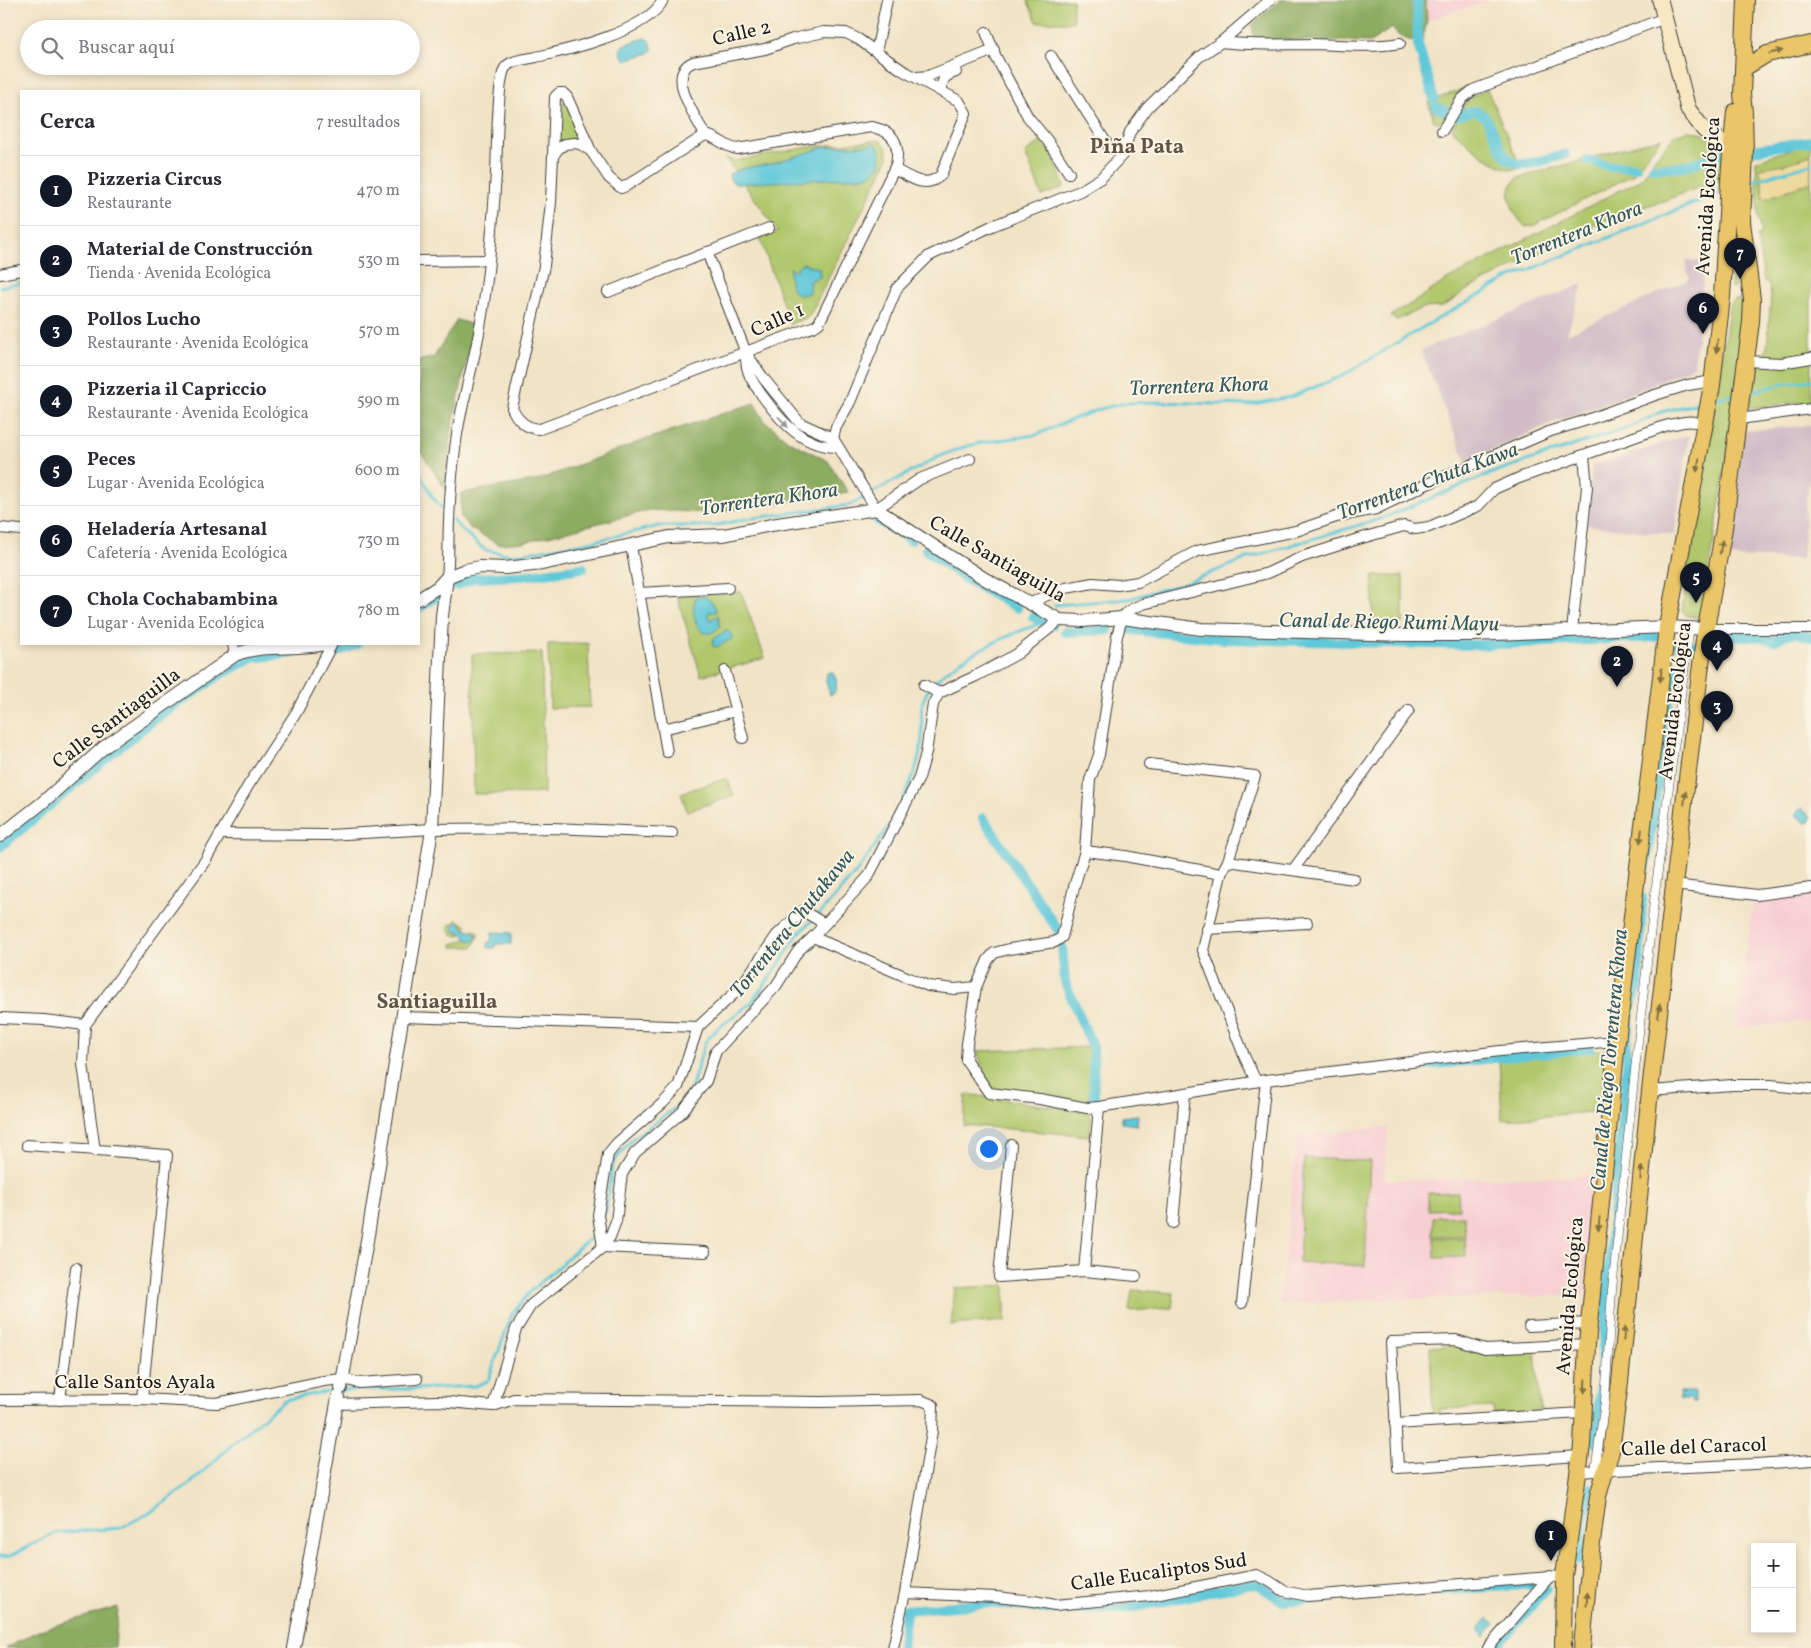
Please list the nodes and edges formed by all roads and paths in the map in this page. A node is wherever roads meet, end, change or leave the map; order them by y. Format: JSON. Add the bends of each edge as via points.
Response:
{"nodes":[{"id":1,"x":663,"y":0,"type":"edge"},
{"id":2,"x":887,"y":0,"type":"edge"},
{"id":3,"x":1270,"y":0,"type":"edge"},
{"id":4,"x":1660,"y":0,"type":"edge"},
{"id":5,"x":1746,"y":0,"type":"edge"},
{"id":6,"x":1665,"y":18,"type":"junction"},
{"id":7,"x":986,"y":32,"type":"dead end"},
{"id":8,"x":1221,"y":42,"type":"junction"},
{"id":9,"x":1400,"y":43,"type":"dead end"},
{"id":10,"x":1811,"y":44,"type":"edge"},
{"id":11,"x":876,"y":52,"type":"junction"},
{"id":12,"x":995,"y":53,"type":"junction"},
{"id":13,"x":1051,"y":56,"type":"dead end"},
{"id":14,"x":1744,"y":68,"type":"junction"},
{"id":15,"x":916,"y":77,"type":"junction"},
{"id":16,"x":942,"y":92,"type":"junction"},
{"id":17,"x":1742,"y":94,"type":"junction"},
{"id":18,"x":1442,"y":131,"type":"dead end"},
{"id":19,"x":705,"y":135,"type":"junction"},
{"id":20,"x":1732,"y":149,"type":"junction"},
{"id":21,"x":591,"y":151,"type":"junction"},
{"id":22,"x":1123,"y":154,"type":"junction"},
{"id":23,"x":552,"y":156,"type":"junction"},
{"id":24,"x":894,"y":169,"type":"junction"},
{"id":25,"x":1739,"y":172,"type":"junction"},
{"id":26,"x":1070,"y":174,"type":"dead end"},
{"id":27,"x":1735,"y":208,"type":"junction"},
{"id":28,"x":769,"y":228,"type":"dead end"},
{"id":29,"x":707,"y":252,"type":"junction"},
{"id":30,"x":489,"y":260,"type":"junction"},
{"id":31,"x":420,"y":262,"type":"edge"},
{"id":32,"x":20,"y":270,"type":"edge"},
{"id":33,"x":0,"y":274,"type":"edge"},
{"id":34,"x":608,"y":292,"type":"dead end"},
{"id":35,"x":1722,"y":297,"type":"junction"},
{"id":36,"x":1752,"y":299,"type":"junction"},
{"id":37,"x":746,"y":353,"type":"junction"},
{"id":38,"x":1811,"y":358,"type":"edge"},
{"id":39,"x":1746,"y":361,"type":"junction"},
{"id":40,"x":1713,"y":383,"type":"junction"},
{"id":41,"x":771,"y":387,"type":"junction"},
{"id":42,"x":761,"y":393,"type":"junction"},
{"id":43,"x":1811,"y":410,"type":"edge"},
{"id":44,"x":1740,"y":413,"type":"junction"},
{"id":45,"x":1706,"y":421,"type":"junction"},
{"id":46,"x":835,"y":443,"type":"junction"},
{"id":47,"x":1584,"y":456,"type":"junction"},
{"id":48,"x":970,"y":459,"type":"dead end"},
{"id":49,"x":874,"y":507,"type":"junction"},
{"id":50,"x":0,"y":528,"type":"edge"},
{"id":51,"x":20,"y":530,"type":"edge"},
{"id":52,"x":631,"y":546,"type":"junction"},
{"id":53,"x":447,"y":577,"type":"junction"},
{"id":54,"x":728,"y":588,"type":"dead end"},
{"id":55,"x":640,"y":593,"type":"junction"},
{"id":56,"x":420,"y":598,"type":"edge"},
{"id":57,"x":1032,"y":605,"type":"junction"},
{"id":58,"x":1055,"y":617,"type":"junction"},
{"id":59,"x":1122,"y":618,"type":"junction"},
{"id":60,"x":1667,"y":627,"type":"junction"},
{"id":61,"x":1706,"y":629,"type":"junction"},
{"id":62,"x":1811,"y":629,"type":"edge"},
{"id":63,"x":1572,"y":631,"type":"junction"},
{"id":64,"x":1689,"y":634,"type":"dead end"},
{"id":65,"x":319,"y":645,"type":"edge"},
{"id":66,"x":331,"y":645,"type":"edge"},
{"id":67,"x":234,"y":650,"type":"edge"},
{"id":68,"x":726,"y":671,"type":"dead end"},
{"id":69,"x":1409,"y":710,"type":"dead end"},
{"id":70,"x":736,"y":711,"type":"junction"},
{"id":71,"x":663,"y":729,"type":"junction"},
{"id":72,"x":743,"y":738,"type":"dead end"},
{"id":73,"x":667,"y":752,"type":"dead end"},
{"id":74,"x":1149,"y":764,"type":"dead end"},
{"id":75,"x":432,"y":829,"type":"junction"},
{"id":76,"x":672,"y":833,"type":"dead end"},
{"id":77,"x":222,"y":834,"type":"junction"},
{"id":78,"x":0,"y":836,"type":"edge"},
{"id":79,"x":1086,"y":851,"type":"junction"},
{"id":80,"x":1228,"y":861,"type":"junction"},
{"id":81,"x":1293,"y":870,"type":"junction"},
{"id":82,"x":1221,"y":874,"type":"junction"},
{"id":83,"x":1354,"y":879,"type":"dead end"},
{"id":84,"x":1674,"y":885,"type":"junction"},
{"id":85,"x":1811,"y":888,"type":"edge"},
{"id":86,"x":1307,"y":923,"type":"dead end"},
{"id":87,"x":825,"y":924,"type":"junction"},
{"id":88,"x":1207,"y":929,"type":"junction"},
{"id":89,"x":814,"y":937,"type":"junction"},
{"id":90,"x":976,"y":987,"type":"junction"},
{"id":91,"x":403,"y":1017,"type":"junction"},
{"id":92,"x":0,"y":1018,"type":"edge"},
{"id":93,"x":85,"y":1025,"type":"junction"},
{"id":94,"x":698,"y":1027,"type":"junction"},
{"id":95,"x":1616,"y":1041,"type":"junction"},
{"id":96,"x":1261,"y":1080,"type":"junction"},
{"id":97,"x":1811,"y":1089,"type":"edge"},
{"id":98,"x":1650,"y":1091,"type":"junction"},
{"id":99,"x":1185,"y":1092,"type":"junction"},
{"id":100,"x":1099,"y":1107,"type":"junction"},
{"id":101,"x":27,"y":1145,"type":"dead end"},
{"id":102,"x":1011,"y":1145,"type":"dead end"},
{"id":103,"x":95,"y":1150,"type":"junction"},
{"id":104,"x":1173,"y":1223,"type":"dead end"},
{"id":105,"x":603,"y":1247,"type":"junction"},
{"id":106,"x":706,"y":1252,"type":"dead end"},
{"id":107,"x":76,"y":1268,"type":"dead end"},
{"id":108,"x":1084,"y":1271,"type":"junction"},
{"id":109,"x":1136,"y":1276,"type":"dead end"},
{"id":110,"x":1242,"y":1303,"type":"dead end"},
{"id":111,"x":1589,"y":1323,"type":"junction"},
{"id":112,"x":1528,"y":1326,"type":"dead end"},
{"id":113,"x":1587,"y":1344,"type":"junction"},
{"id":114,"x":417,"y":1379,"type":"dead end"},
{"id":115,"x":340,"y":1392,"type":"junction"},
{"id":116,"x":0,"y":1400,"type":"edge"},
{"id":117,"x":60,"y":1400,"type":"junction"},
{"id":118,"x":142,"y":1400,"type":"junction"},
{"id":119,"x":493,"y":1406,"type":"junction"},
{"id":120,"x":1584,"y":1413,"type":"junction"},
{"id":121,"x":1395,"y":1424,"type":"junction"},
{"id":122,"x":1811,"y":1460,"type":"edge"},
{"id":123,"x":1579,"y":1464,"type":"junction"},
{"id":124,"x":1601,"y":1470,"type":"junction"},
{"id":125,"x":1557,"y":1576,"type":"junction"},
{"id":126,"x":904,"y":1593,"type":"junction"},
{"id":127,"x":294,"y":1648,"type":"edge"},
{"id":128,"x":893,"y":1648,"type":"edge"},
{"id":129,"x":1488,"y":1648,"type":"edge"},
{"id":130,"x":1562,"y":1648,"type":"edge"},
{"id":131,"x":1582,"y":1648,"type":"edge"}],
"edges":[{"from":1,"to":30,"type":"street","via":[[651,16],[616,35],[512,62],[504,69]]},
{"from":2,"to":11,"type":"street"},
{"from":3,"to":8,"type":"street"},
{"from":4,"to":6,"type":"main road"},
{"from":5,"to":14,"type":"main road"},
{"from":6,"to":18,"type":"street","via":[[1473,90],[1462,99]]},
{"from":6,"to":20,"type":"main road","via":[[1688,109],[1704,130]]},
{"from":7,"to":12,"type":"street"},
{"from":8,"to":9,"type":"street","via":[[1249,46]]},
{"from":8,"to":22,"type":"street","via":[[1199,58],[1148,107],[1130,132]]},
{"from":14,"to":10,"type":"main road","one_way":true,"via":[[1767,54]]},
{"from":11,"to":15,"type":"street","name":"Calle 2"},
{"from":11,"to":19,"type":"street","name":"Calle 2","via":[[846,33],[833,31],[792,39],[749,53],[687,64],[682,72],[682,83]]},
{"from":12,"to":15,"type":"street","via":[[928,76]]},
{"from":12,"to":16,"type":"street","via":[[946,75],[941,82]]},
{"from":12,"to":26,"type":"street","via":[[1028,117]]},
{"from":13,"to":22,"type":"street","via":[[1107,144]]},
{"from":14,"to":17,"type":"main road"},
{"from":15,"to":16,"type":"street","name":"Calle 2"},
{"from":16,"to":24,"type":"street","name":"Calle 2","via":[[959,101],[966,113],[941,175],[934,182],[926,182]]},
{"from":17,"to":20,"type":"main road","name":"Avenida Ecológica","via":[[1735,113]]},
{"from":17,"to":25,"type":"main road","name":"Avenida Ecológica","via":[[1744,112]]},
{"from":19,"to":21,"type":"street","name":"Calle 1","via":[[621,188],[609,178]]},
{"from":19,"to":24,"type":"street","name":"Calle 1","via":[[737,149],[882,129],[891,135],[896,145],[898,154]]},
{"from":20,"to":25,"type":"main road"},
{"from":21,"to":23,"type":"street","via":[[580,144],[565,144]]},
{"from":21,"to":23,"type":"street","name":"Calle 1","via":[[567,97],[559,93],[555,97]]},
{"from":22,"to":46,"type":"street","via":[[1101,178],[1080,192],[992,226],[928,256],[897,288],[850,402],[836,427]]},
{"from":23,"to":37,"type":"street","name":"Calle 1","via":[[544,266],[512,408],[515,416],[533,429],[540,429]]},
{"from":24,"to":37,"type":"street","name":"Calle 1","via":[[818,323]]},
{"from":25,"to":27,"type":"main road","name":"Avenida Ecológica"},
{"from":27,"to":35,"type":"main road","name":"Avenida Ecológica"},
{"from":27,"to":36,"type":"main road","name":"Avenida Ecológica","via":[[1743,235]]},
{"from":28,"to":29,"type":"street"},
{"from":29,"to":34,"type":"street"},
{"from":29,"to":37,"type":"street"},
{"from":30,"to":31,"type":"street"},
{"from":30,"to":53,"type":"street","via":[[480,326],[457,435],[448,520]]},
{"from":32,"to":33,"type":"street"},
{"from":35,"to":36,"type":"main road","via":[[1737,293]]},
{"from":35,"to":40,"type":"main road","name":"Avenida Ecológica","one_way":true},
{"from":36,"to":39,"type":"main road","name":"Avenida Ecológica"},
{"from":37,"to":41,"type":"street"},
{"from":37,"to":42,"type":"street","via":[[745,364]]},
{"from":38,"to":39,"type":"street","via":[[1781,363]]},
{"from":39,"to":44,"type":"main road","name":"Avenida Ecológica"},
{"from":40,"to":45,"type":"main road","name":"Avenida Ecológica"},
{"from":40,"to":57,"type":"street","via":[[1688,385],[1551,431],[1425,485],[1376,510],[1336,517],[1296,531],[1197,551],[1138,582],[1118,585],[1093,583],[1066,588]]},
{"from":41,"to":42,"type":"street"},
{"from":41,"to":46,"type":"street","via":[[800,423]]},
{"from":42,"to":46,"type":"street","one_way":true,"via":[[787,427],[812,443],[825,447]]},
{"from":43,"to":44,"type":"street"},
{"from":61,"to":44,"type":"main road","name":"Avenida Ecológica","one_way":true},
{"from":45,"to":47,"type":"street","via":[[1685,421],[1665,426]]},
{"from":45,"to":60,"type":"main road","name":"Avenida Ecológica","one_way":true},
{"from":46,"to":49,"type":"street"},
{"from":47,"to":59,"type":"street","via":[[1494,489],[1478,506],[1429,527],[1415,529],[1404,526],[1355,540],[1302,557],[1268,573],[1143,604],[1127,610]]},
{"from":47,"to":63,"type":"street","via":[[1587,487]]},
{"from":48,"to":49,"type":"street","via":[[920,479]]},
{"from":49,"to":52,"type":"street","via":[[724,535],[669,537]]},
{"from":49,"to":57,"type":"street","name":"Calle Santiaguilla","via":[[985,580]]},
{"from":50,"to":51,"type":"street"},
{"from":52,"to":53,"type":"street","via":[[542,564],[480,567]]},
{"from":52,"to":55,"type":"street"},
{"from":53,"to":56,"type":"street"},
{"from":53,"to":75,"type":"street","via":[[442,616]]},
{"from":54,"to":55,"type":"street"},
{"from":55,"to":71,"type":"street"},
{"from":57,"to":58,"type":"street","name":"Calle Santiaguilla"},
{"from":58,"to":59,"type":"street","name":"Calle Santiaguilla","via":[[1083,621]]},
{"from":58,"to":87,"type":"street","via":[[1017,654],[976,676],[932,689],[926,753],[919,778],[868,877]]},
{"from":59,"to":63,"type":"street","name":"Calle Santiaguilla","via":[[1201,629],[1403,636]]},
{"from":59,"to":79,"type":"street","via":[[1099,755],[1090,780]]},
{"from":60,"to":61,"type":"street","name":"Calle Santiaguilla"},
{"from":60,"to":63,"type":"street","name":"Calle Santiaguilla"},
{"from":60,"to":95,"type":"main road","name":"Avenida Ecológica","one_way":true},
{"from":61,"to":62,"type":"street"},
{"from":84,"to":61,"type":"main road","name":"Avenida Ecológica","one_way":true},
{"from":64,"to":124,"type":"street","via":[[1638,1042],[1612,1290]]},
{"from":65,"to":67,"type":"street","name":"Calle Santiaguilla"},
{"from":66,"to":77,"type":"street","via":[[296,713],[248,786]]},
{"from":67,"to":78,"type":"street","name":"Calle Santiaguilla","via":[[110,743]]},
{"from":68,"to":70,"type":"street"},
{"from":69,"to":81,"type":"street"},
{"from":70,"to":71,"type":"street"},
{"from":70,"to":72,"type":"street"},
{"from":71,"to":73,"type":"street"},
{"from":74,"to":80,"type":"street","via":[[1255,776]]},
{"from":75,"to":76,"type":"street","via":[[552,828]]},
{"from":75,"to":77,"type":"street","via":[[328,835]]},
{"from":75,"to":91,"type":"street"},
{"from":77,"to":93,"type":"street"},
{"from":79,"to":82,"type":"street"},
{"from":79,"to":90,"type":"street","via":[[1062,937],[1055,942],[994,953]]},
{"from":80,"to":81,"type":"street"},
{"from":80,"to":82,"type":"street"},
{"from":81,"to":83,"type":"street"},
{"from":82,"to":88,"type":"street"},
{"from":84,"to":85,"type":"street","via":[[1757,895]]},
{"from":98,"to":84,"type":"main road","name":"Avenida Ecológica","one_way":true},
{"from":86,"to":88,"type":"street"},
{"from":87,"to":89,"type":"street"},
{"from":87,"to":94,"type":"street","via":[[803,911],[777,936],[739,989]]},
{"from":88,"to":96,"type":"street","via":[[1203,950],[1245,1058]]},
{"from":89,"to":90,"type":"street","via":[[928,986]]},
{"from":89,"to":105,"type":"street","via":[[798,951],[776,986],[716,1051],[706,1082],[682,1112],[635,1152],[622,1174],[616,1221]]},
{"from":90,"to":100,"type":"street","via":[[966,1060],[989,1093],[1087,1108]]},
{"from":91,"to":94,"type":"street"},
{"from":91,"to":115,"type":"street"},
{"from":92,"to":93,"type":"street"},
{"from":93,"to":103,"type":"street","via":[[83,1064]]},
{"from":94,"to":105,"type":"street","via":[[678,1087],[608,1154],[598,1215]]},
{"from":95,"to":96,"type":"street","via":[[1500,1051]]},
{"from":95,"to":111,"type":"main road","name":"Avenida Ecológica","one_way":true},
{"from":96,"to":99,"type":"street"},
{"from":96,"to":110,"type":"street"},
{"from":97,"to":98,"type":"street","via":[[1732,1085]]},
{"from":124,"to":98,"type":"main road","name":"Avenida Ecológica","one_way":true,"via":[[1611,1451],[1620,1382]]},
{"from":99,"to":100,"type":"street"},
{"from":99,"to":104,"type":"street"},
{"from":100,"to":108,"type":"street"},
{"from":101,"to":103,"type":"street"},
{"from":102,"to":108,"type":"street","via":[[998,1277]]},
{"from":103,"to":118,"type":"street","via":[[167,1155]]},
{"from":105,"to":106,"type":"street"},
{"from":105,"to":119,"type":"street","via":[[531,1305],[516,1329]]},
{"from":107,"to":117,"type":"street"},
{"from":108,"to":109,"type":"street"},
{"from":111,"to":112,"type":"street"},
{"from":111,"to":113,"type":"main road","name":"Avenida Ecológica"},
{"from":113,"to":120,"type":"main road","name":"Avenida Ecológica","one_way":true},
{"from":113,"to":121,"type":"street","via":[[1485,1349],[1456,1340],[1390,1342]]},
{"from":114,"to":115,"type":"street","name":"Calle Santos Ayala","via":[[359,1383]]},
{"from":115,"to":118,"type":"street","name":"Calle Santos Ayala","via":[[324,1381],[217,1403]]},
{"from":115,"to":119,"type":"street"},
{"from":115,"to":127,"type":"street"},
{"from":116,"to":117,"type":"street","name":"Calle Santos Ayala"},
{"from":117,"to":118,"type":"street","name":"Calle Santos Ayala"},
{"from":119,"to":126,"type":"street","via":[[514,1399],[921,1400],[933,1405],[932,1431]]},
{"from":120,"to":121,"type":"street"},
{"from":120,"to":123,"type":"main road","name":"Avenida Ecológica"},
{"from":121,"to":123,"type":"street","name":"Calle del Caracol","via":[[1398,1468]]},
{"from":122,"to":124,"type":"street","name":"Calle del Caracol"},
{"from":123,"to":124,"type":"street","name":"Calle del Caracol"},
{"from":123,"to":125,"type":"main road","name":"Avenida Ecológica"},
{"from":131,"to":124,"type":"main road","name":"Avenida Ecológica","one_way":true},
{"from":125,"to":126,"type":"street","name":"Calle Eucaliptos Sud","via":[[1308,1596],[1284,1591],[1257,1575],[1150,1596],[1055,1605],[996,1597]]},
{"from":125,"to":129,"type":"street"},
{"from":125,"to":130,"type":"main road","name":"Avenida Ecológica"},
{"from":126,"to":128,"type":"street"}]}
